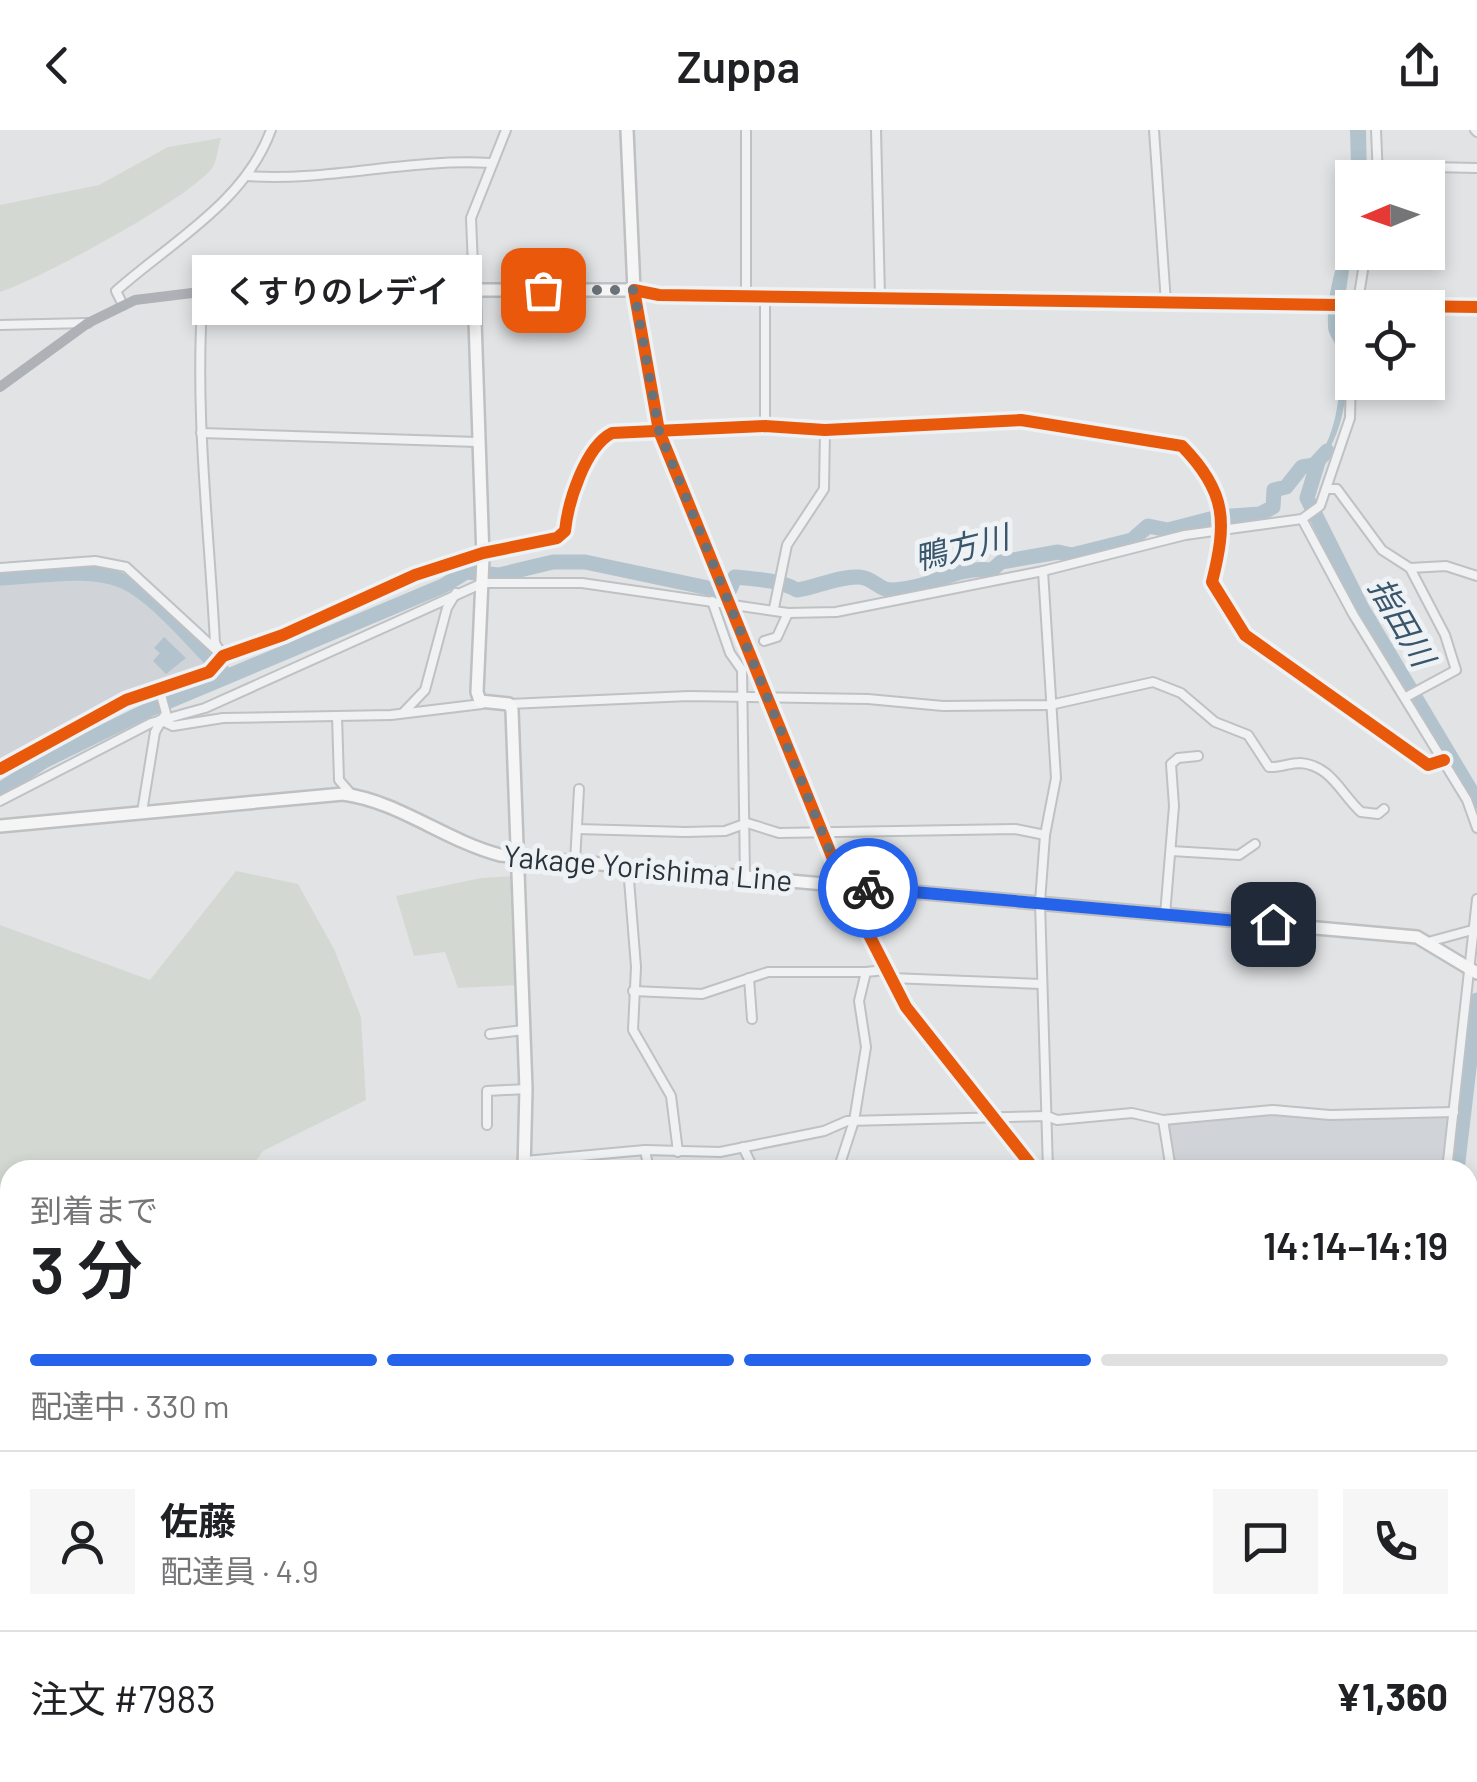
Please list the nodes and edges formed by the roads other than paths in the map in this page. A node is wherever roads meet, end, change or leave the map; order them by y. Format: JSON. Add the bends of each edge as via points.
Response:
{"nodes":[{"id":1,"x":270,"y":130,"type":"edge"},
{"id":2,"x":506,"y":130,"type":"edge"},
{"id":3,"x":627,"y":130,"type":"edge"},
{"id":4,"x":746,"y":130,"type":"edge"},
{"id":5,"x":876,"y":130,"type":"edge"},
{"id":6,"x":1154,"y":130,"type":"edge"},
{"id":7,"x":1376,"y":130,"type":"edge"},
{"id":8,"x":1379,"y":160,"type":"edge"},
{"id":9,"x":490,"y":163,"type":"junction"},
{"id":10,"x":1445,"y":167,"type":"edge"},
{"id":11,"x":1477,"y":168,"type":"edge"},
{"id":12,"x":246,"y":176,"type":"junction"},
{"id":13,"x":474,"y":290,"type":"junction"},
{"id":14,"x":634,"y":290,"type":"junction"},
{"id":15,"x":203,"y":292,"type":"junction"},
{"id":16,"x":746,"y":294,"type":"junction"},
{"id":17,"x":765,"y":295,"type":"junction"},
{"id":18,"x":880,"y":297,"type":"junction"},
{"id":19,"x":1166,"y":302,"type":"junction"},
{"id":20,"x":122,"y":305,"type":"junction"},
{"id":21,"x":1335,"y":305,"type":"edge"},
{"id":22,"x":1445,"y":307,"type":"edge"},
{"id":23,"x":1477,"y":307,"type":"edge"},
{"id":24,"x":88,"y":323,"type":"junction"},
{"id":25,"x":0,"y":325,"type":"edge"},
{"id":26,"x":0,"y":387,"type":"edge"},
{"id":27,"x":1350,"y":400,"type":"edge"},
{"id":28,"x":766,"y":426,"type":"junction"},
{"id":29,"x":825,"y":430,"type":"junction"},
{"id":30,"x":659,"y":431,"type":"junction"},
{"id":31,"x":201,"y":434,"type":"junction"},
{"id":32,"x":477,"y":442,"type":"junction"},
{"id":33,"x":1326,"y":489,"type":"junction"},
{"id":34,"x":1304,"y":517,"type":"junction"},
{"id":35,"x":1224,"y":525,"type":"junction"},
{"id":36,"x":483,"y":556,"type":"junction"},
{"id":37,"x":0,"y":568,"type":"edge"},
{"id":38,"x":1410,"y":568,"type":"junction"},
{"id":39,"x":1043,"y":571,"type":"junction"},
{"id":40,"x":1477,"y":576,"type":"edge"},
{"id":41,"x":483,"y":584,"type":"junction"},
{"id":42,"x":457,"y":592,"type":"junction"},
{"id":43,"x":712,"y":601,"type":"junction"},
{"id":44,"x":728,"y":602,"type":"junction"},
{"id":45,"x":774,"y":608,"type":"junction"},
{"id":46,"x":788,"y":612,"type":"junction"},
{"id":47,"x":764,"y":642,"type":"dead end"},
{"id":48,"x":222,"y":656,"type":"junction"},
{"id":49,"x":160,"y":691,"type":"junction"},
{"id":50,"x":1406,"y":696,"type":"junction"},
{"id":51,"x":742,"y":699,"type":"junction"},
{"id":52,"x":768,"y":699,"type":"junction"},
{"id":53,"x":485,"y":704,"type":"junction"},
{"id":54,"x":509,"y":704,"type":"junction"},
{"id":55,"x":1050,"y":705,"type":"junction"},
{"id":56,"x":402,"y":713,"type":"junction"},
{"id":57,"x":163,"y":716,"type":"junction"},
{"id":58,"x":337,"y":716,"type":"junction"},
{"id":59,"x":1198,"y":756,"type":"dead end"},
{"id":60,"x":1444,"y":760,"type":"junction"},
{"id":61,"x":0,"y":769,"type":"edge"},
{"id":62,"x":579,"y":789,"type":"dead end"},
{"id":63,"x":352,"y":796,"type":"junction"},
{"id":64,"x":0,"y":801,"type":"edge"},
{"id":65,"x":1384,"y":809,"type":"dead end"},
{"id":66,"x":142,"y":812,"type":"junction"},
{"id":67,"x":744,"y":823,"type":"junction"},
{"id":68,"x":0,"y":826,"type":"edge"},
{"id":69,"x":577,"y":828,"type":"junction"},
{"id":70,"x":1477,"y":828,"type":"edge"},
{"id":71,"x":821,"y":830,"type":"junction"},
{"id":72,"x":1045,"y":835,"type":"junction"},
{"id":73,"x":1255,"y":844,"type":"dead end"},
{"id":74,"x":1171,"y":851,"type":"junction"},
{"id":75,"x":518,"y":856,"type":"junction"},
{"id":76,"x":575,"y":862,"type":"junction"},
{"id":77,"x":628,"y":867,"type":"junction"},
{"id":78,"x":745,"y":877,"type":"junction"},
{"id":79,"x":844,"y":886,"type":"junction"},
{"id":80,"x":1477,"y":899,"type":"edge"},
{"id":81,"x":1040,"y":902,"type":"junction"},
{"id":82,"x":1164,"y":915,"type":"junction"},
{"id":83,"x":1475,"y":930,"type":"edge"},
{"id":84,"x":1428,"y":942,"type":"junction"},
{"id":85,"x":1473,"y":970,"type":"edge"},
{"id":86,"x":866,"y":972,"type":"junction"},
{"id":87,"x":888,"y":974,"type":"junction"},
{"id":88,"x":749,"y":978,"type":"junction"},
{"id":89,"x":1041,"y":984,"type":"junction"},
{"id":90,"x":633,"y":991,"type":"junction"},
{"id":91,"x":752,"y":1020,"type":"dead end"},
{"id":92,"x":524,"y":1030,"type":"junction"},
{"id":93,"x":490,"y":1034,"type":"dead end"},
{"id":94,"x":526,"y":1089,"type":"junction"},
{"id":95,"x":1454,"y":1112,"type":"junction"},
{"id":96,"x":1047,"y":1116,"type":"junction"},
{"id":97,"x":994,"y":1119,"type":"junction"},
{"id":98,"x":854,"y":1120,"type":"junction"},
{"id":99,"x":1163,"y":1120,"type":"junction"},
{"id":100,"x":487,"y":1125,"type":"dead end"},
{"id":101,"x":743,"y":1147,"type":"junction"},
{"id":102,"x":644,"y":1150,"type":"junction"},
{"id":103,"x":678,"y":1152,"type":"junction"},
{"id":104,"x":524,"y":1160,"type":"edge"},
{"id":105,"x":569,"y":1160,"type":"edge"},
{"id":106,"x":646,"y":1160,"type":"edge"},
{"id":107,"x":749,"y":1160,"type":"edge"},
{"id":108,"x":841,"y":1160,"type":"edge"},
{"id":109,"x":1028,"y":1160,"type":"edge"},
{"id":110,"x":1048,"y":1160,"type":"edge"},
{"id":111,"x":1169,"y":1160,"type":"edge"},
{"id":112,"x":1448,"y":1160,"type":"edge"}],
"edges":[{"from":1,"to":12,"type":"street"},
{"from":2,"to":9,"type":"street"},
{"from":3,"to":14,"type":"main road"},
{"from":4,"to":16,"type":"street"},
{"from":5,"to":18,"type":"street"},
{"from":6,"to":19,"type":"street"},
{"from":7,"to":8,"type":"street"},
{"from":9,"to":12,"type":"street"},
{"from":9,"to":13,"type":"street","via":[[471,218]]},
{"from":10,"to":11,"type":"street"},
{"from":12,"to":20,"type":"street","via":[[116,291]]},
{"from":13,"to":14,"type":"main road"},
{"from":13,"to":15,"type":"main road"},
{"from":13,"to":32,"type":"main road"},
{"from":14,"to":16,"type":"street","via":[[659,296]]},
{"from":14,"to":30,"type":"street"},
{"from":15,"to":20,"type":"main road"},
{"from":15,"to":31,"type":"street"},
{"from":16,"to":17,"type":"street"},
{"from":17,"to":18,"type":"street"},
{"from":17,"to":28,"type":"street"},
{"from":18,"to":19,"type":"street"},
{"from":19,"to":21,"type":"street"},
{"from":20,"to":24,"type":"main road"},
{"from":22,"to":23,"type":"street"},
{"from":24,"to":25,"type":"street"},
{"from":24,"to":26,"type":"main road"},
{"from":27,"to":33,"type":"street"},
{"from":28,"to":29,"type":"street"},
{"from":28,"to":30,"type":"street"},
{"from":29,"to":35,"type":"street","via":[[1021,420],[1171,440],[1200,464]]},
{"from":29,"to":45,"type":"street","via":[[824,489],[787,545]]},
{"from":30,"to":36,"type":"street","via":[[600,439],[568,502],[565,531]]},
{"from":30,"to":44,"type":"street"},
{"from":31,"to":32,"type":"street"},
{"from":31,"to":48,"type":"street"},
{"from":32,"to":36,"type":"main road"},
{"from":33,"to":34,"type":"street","via":[[1320,506]]},
{"from":33,"to":38,"type":"street","via":[[1337,489],[1382,550]]},
{"from":34,"to":35,"type":"street"},
{"from":34,"to":50,"type":"street","via":[[1353,614]]},
{"from":35,"to":39,"type":"street"},
{"from":35,"to":60,"type":"street","via":[[1212,582],[1245,636],[1428,766]]},
{"from":36,"to":41,"type":"main road"},
{"from":36,"to":48,"type":"street","via":[[415,575]]},
{"from":37,"to":48,"type":"street","via":[[96,561],[126,566]]},
{"from":38,"to":40,"type":"street","via":[[1446,566]]},
{"from":38,"to":50,"type":"street","via":[[1456,670]]},
{"from":39,"to":46,"type":"street","via":[[836,612]]},
{"from":39,"to":55,"type":"street"},
{"from":41,"to":42,"type":"street"},
{"from":41,"to":43,"type":"street","via":[[582,583]]},
{"from":41,"to":53,"type":"main road","via":[[477,692]]},
{"from":42,"to":56,"type":"street","via":[[425,690]]},
{"from":42,"to":57,"type":"street","via":[[206,708]]},
{"from":43,"to":44,"type":"street"},
{"from":43,"to":51,"type":"street","via":[[742,670]]},
{"from":44,"to":45,"type":"street"},
{"from":44,"to":52,"type":"street"},
{"from":45,"to":46,"type":"street"},
{"from":46,"to":47,"type":"street","via":[[776,637]]},
{"from":48,"to":49,"type":"street","via":[[208,672]]},
{"from":49,"to":57,"type":"street"},
{"from":49,"to":61,"type":"street","via":[[126,700]]},
{"from":50,"to":60,"type":"street"},
{"from":51,"to":52,"type":"street"},
{"from":51,"to":54,"type":"street","via":[[647,696]]},
{"from":51,"to":67,"type":"street"},
{"from":52,"to":55,"type":"street"},
{"from":52,"to":71,"type":"street"},
{"from":53,"to":54,"type":"main road"},
{"from":53,"to":56,"type":"street"},
{"from":54,"to":75,"type":"main road"},
{"from":55,"to":65,"type":"street","via":[[1153,682],[1248,735],[1268,767],[1316,767],[1362,812]]},
{"from":55,"to":72,"type":"street","via":[[1056,778]]},
{"from":56,"to":58,"type":"street"},
{"from":57,"to":58,"type":"street","via":[[173,726],[237,717]]},
{"from":57,"to":64,"type":"street"},
{"from":57,"to":66,"type":"street"},
{"from":58,"to":63,"type":"street","via":[[340,780]]},
{"from":59,"to":74,"type":"street","via":[[1171,764]]},
{"from":60,"to":70,"type":"street"},
{"from":62,"to":69,"type":"street"},
{"from":63,"to":66,"type":"main road","name":"Yakage Yorishima Line"},
{"from":63,"to":75,"type":"main road","name":"Yakage Yorishima Line","via":[[470,847]]},
{"from":66,"to":68,"type":"main road","name":"Yakage Yorishima Line"},
{"from":67,"to":69,"type":"street","via":[[726,831]]},
{"from":67,"to":71,"type":"street","via":[[779,833]]},
{"from":67,"to":78,"type":"street"},
{"from":69,"to":76,"type":"street"},
{"from":71,"to":72,"type":"street","via":[[1015,829]]},
{"from":71,"to":79,"type":"street"},
{"from":72,"to":81,"type":"street"},
{"from":73,"to":74,"type":"street","via":[[1239,855]]},
{"from":74,"to":82,"type":"street"},
{"from":75,"to":76,"type":"main road","name":"Yakage Yorishima Line"},
{"from":75,"to":92,"type":"main road"},
{"from":76,"to":77,"type":"main road","name":"Yakage Yorishima Line"},
{"from":77,"to":78,"type":"main road","name":"Yakage Yorishima Line"},
{"from":77,"to":90,"type":"street"},
{"from":78,"to":79,"type":"main road","name":"Yakage Yorishima Line"},
{"from":79,"to":81,"type":"main road","name":"Yakage Yorishima Line"},
{"from":79,"to":87,"type":"street"},
{"from":80,"to":83,"type":"street"},
{"from":81,"to":82,"type":"main road","name":"Yakage Yorishima Line"},
{"from":81,"to":89,"type":"street"},
{"from":82,"to":84,"type":"main road","name":"Yakage Yorishima Line"},
{"from":83,"to":84,"type":"street"},
{"from":83,"to":85,"type":"street"},
{"from":84,"to":85,"type":"main road","name":"Yakage Yorishima Line"},
{"from":85,"to":95,"type":"street"},
{"from":86,"to":87,"type":"street"},
{"from":86,"to":88,"type":"street","via":[[768,972]]},
{"from":86,"to":98,"type":"street","via":[[859,1000],[866,1047]]},
{"from":87,"to":89,"type":"street"},
{"from":87,"to":97,"type":"street","via":[[922,1030]]},
{"from":88,"to":90,"type":"street","via":[[702,994]]},
{"from":88,"to":91,"type":"street"},
{"from":89,"to":96,"type":"street"},
{"from":90,"to":103,"type":"street","via":[[632,1030],[670,1096]]},
{"from":92,"to":93,"type":"street"},
{"from":92,"to":94,"type":"main road"},
{"from":94,"to":100,"type":"street","via":[[487,1090]]},
{"from":94,"to":104,"type":"main road"},
{"from":95,"to":99,"type":"street","via":[[1273,1110]]},
{"from":95,"to":112,"type":"street"},
{"from":96,"to":97,"type":"street"},
{"from":96,"to":99,"type":"street","via":[[1132,1113]]},
{"from":96,"to":110,"type":"street"},
{"from":97,"to":98,"type":"street"},
{"from":97,"to":109,"type":"street"},
{"from":98,"to":101,"type":"street"},
{"from":98,"to":108,"type":"street"},
{"from":99,"to":111,"type":"street"},
{"from":101,"to":103,"type":"street"},
{"from":101,"to":107,"type":"street"},
{"from":102,"to":103,"type":"street"},
{"from":102,"to":105,"type":"street"},
{"from":102,"to":106,"type":"street"}]}
